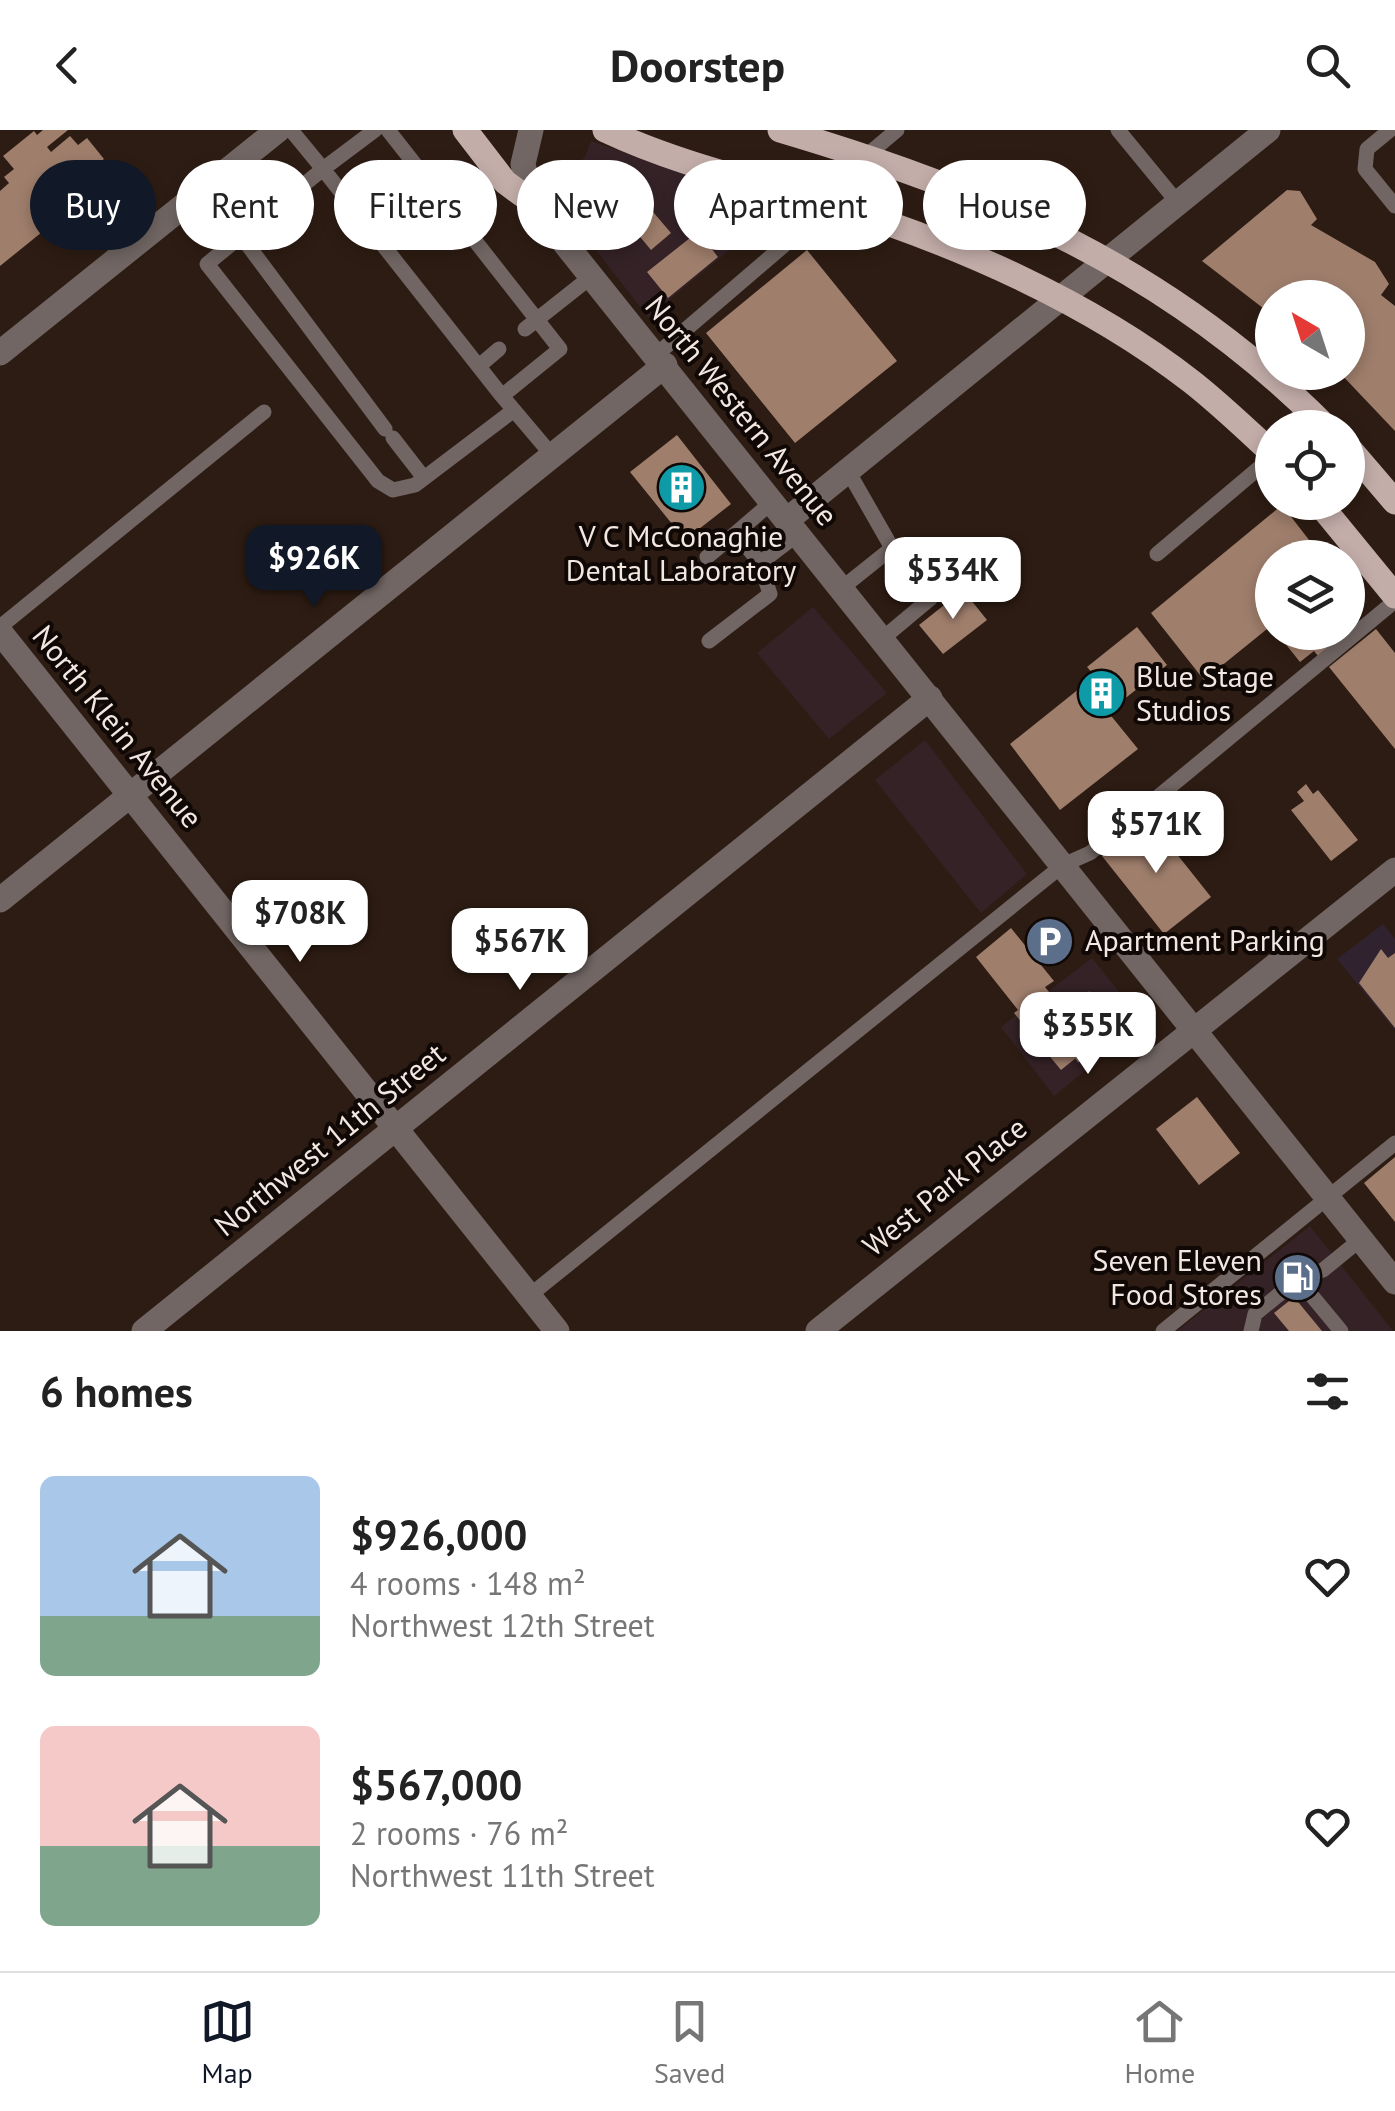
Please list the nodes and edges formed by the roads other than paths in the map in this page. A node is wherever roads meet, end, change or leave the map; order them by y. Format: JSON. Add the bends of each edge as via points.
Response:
{"nodes":[{"id":1,"x":278,"y":130,"type":"edge"},
{"id":2,"x":291,"y":130,"type":"edge"},
{"id":3,"x":375,"y":130,"type":"edge"},
{"id":4,"x":388,"y":130,"type":"edge"},
{"id":5,"x":465,"y":130,"type":"edge"},
{"id":6,"x":531,"y":130,"type":"edge"},
{"id":7,"x":605,"y":130,"type":"edge"},
{"id":8,"x":780,"y":130,"type":"edge"},
{"id":9,"x":897,"y":130,"type":"edge"},
{"id":10,"x":1118,"y":130,"type":"edge"},
{"id":11,"x":1268,"y":130,"type":"edge"},
{"id":12,"x":1390,"y":130,"type":"edge"},
{"id":13,"x":866,"y":156,"type":"junction"},
{"id":14,"x":525,"y":160,"type":"edge"},
{"id":15,"x":679,"y":160,"type":"edge"},
{"id":16,"x":323,"y":169,"type":"junction"},
{"id":17,"x":314,"y":176,"type":"edge"},
{"id":18,"x":334,"y":183,"type":"edge"},
{"id":19,"x":517,"y":191,"type":"edge"},
{"id":20,"x":1178,"y":203,"type":"junction"},
{"id":21,"x":1395,"y":206,"type":"edge"},
{"id":22,"x":903,"y":230,"type":"edge"},
{"id":23,"x":224,"y":250,"type":"edge"},
{"id":24,"x":251,"y":250,"type":"edge"},
{"id":25,"x":387,"y":250,"type":"edge"},
{"id":26,"x":571,"y":250,"type":"edge"},
{"id":27,"x":781,"y":250,"type":"edge"},
{"id":28,"x":1108,"y":260,"type":"junction"},
{"id":29,"x":592,"y":276,"type":"junction"},
{"id":30,"x":1060,"y":300,"type":"junction"},
{"id":31,"x":531,"y":324,"type":"junction"},
{"id":32,"x":499,"y":350,"type":"dead end"},
{"id":33,"x":0,"y":353,"type":"edge"},
{"id":34,"x":660,"y":360,"type":"junction"},
{"id":35,"x":479,"y":366,"type":"junction"},
{"id":36,"x":502,"y":396,"type":"junction"},
{"id":37,"x":514,"y":410,"type":"junction"},
{"id":38,"x":1309,"y":410,"type":"edge"},
{"id":39,"x":264,"y":412,"type":"dead end"},
{"id":40,"x":1255,"y":440,"type":"edge"},
{"id":41,"x":551,"y":454,"type":"junction"},
{"id":42,"x":1365,"y":465,"type":"edge"},
{"id":43,"x":1255,"y":470,"type":"edge"},
{"id":44,"x":848,"y":472,"type":"junction"},
{"id":45,"x":424,"y":478,"type":"junction"},
{"id":46,"x":1392,"y":492,"type":"edge"},
{"id":47,"x":786,"y":519,"type":"junction"},
{"id":48,"x":1332,"y":520,"type":"edge"},
{"id":49,"x":736,"y":533,"type":"junction"},
{"id":50,"x":892,"y":548,"type":"junction"},
{"id":51,"x":1157,"y":554,"type":"dead end"},
{"id":52,"x":708,"y":557,"type":"dead end"},
{"id":53,"x":760,"y":563,"type":"junction"},
{"id":54,"x":842,"y":588,"type":"junction"},
{"id":55,"x":1395,"y":599,"type":"edge"},
{"id":56,"x":0,"y":629,"type":"edge"},
{"id":57,"x":882,"y":638,"type":"junction"},
{"id":58,"x":709,"y":641,"type":"dead end"},
{"id":59,"x":930,"y":698,"type":"junction"},
{"id":60,"x":130,"y":795,"type":"junction"},
{"id":61,"x":1063,"y":865,"type":"junction"},
{"id":62,"x":1395,"y":870,"type":"edge"},
{"id":63,"x":0,"y":900,"type":"edge"},
{"id":64,"x":1194,"y":1030,"type":"junction"},
{"id":65,"x":396,"y":1129,"type":"junction"},
{"id":66,"x":1395,"y":1143,"type":"edge"},
{"id":67,"x":1327,"y":1198,"type":"junction"},
{"id":68,"x":1361,"y":1240,"type":"junction"},
{"id":69,"x":1298,"y":1279,"type":"junction"},
{"id":70,"x":1395,"y":1282,"type":"edge"},
{"id":71,"x":529,"y":1296,"type":"junction"},
{"id":72,"x":144,"y":1331,"type":"edge"},
{"id":73,"x":557,"y":1331,"type":"edge"},
{"id":74,"x":818,"y":1331,"type":"edge"},
{"id":75,"x":1163,"y":1331,"type":"edge"},
{"id":76,"x":1251,"y":1331,"type":"edge"},
{"id":77,"x":1340,"y":1331,"type":"edge"}],
"edges":[{"from":1,"to":33,"type":"street"},
{"from":2,"to":16,"type":"lane"},
{"from":3,"to":16,"type":"lane"},
{"from":4,"to":31,"type":"lane","via":[[403,162]]},
{"from":5,"to":19,"type":"main road"},
{"from":6,"to":14,"type":"street"},
{"from":7,"to":15,"type":"main road"},
{"from":8,"to":13,"type":"main road"},
{"from":9,"to":13,"type":"lane"},
{"from":10,"to":20,"type":"lane"},
{"from":11,"to":20,"type":"street"},
{"from":12,"to":21,"type":"lane","via":[[1367,149],[1365,169]]},
{"from":13,"to":28,"type":"main road","via":[[1006,208]]},
{"from":16,"to":17,"type":"lane"},
{"from":16,"to":18,"type":"lane"},
{"from":20,"to":28,"type":"street"},
{"from":22,"to":30,"type":"main road","via":[[1014,273]]},
{"from":23,"to":45,"type":"lane","via":[[207,264],[378,481],[393,490]]},
{"from":24,"to":45,"type":"lane"},
{"from":25,"to":35,"type":"lane"},
{"from":26,"to":29,"type":"street","name":"North Western Avenue"},
{"from":27,"to":34,"type":"lane"},
{"from":28,"to":30,"type":"street"},
{"from":28,"to":38,"type":"main road","via":[[1202,319]]},
{"from":29,"to":31,"type":"lane"},
{"from":29,"to":34,"type":"street","name":"North Western Avenue"},
{"from":30,"to":40,"type":"main road","via":[[1190,381]]},
{"from":30,"to":44,"type":"street"},
{"from":31,"to":36,"type":"lane","via":[[560,349]]},
{"from":32,"to":35,"type":"lane"},
{"from":34,"to":41,"type":"street"},
{"from":34,"to":47,"type":"street","name":"North Western Avenue"},
{"from":35,"to":36,"type":"lane"},
{"from":36,"to":37,"type":"lane"},
{"from":37,"to":41,"type":"lane"},
{"from":37,"to":45,"type":"lane"},
{"from":39,"to":56,"type":"lane"},
{"from":41,"to":60,"type":"street"},
{"from":42,"to":46,"type":"main road"},
{"from":43,"to":51,"type":"lane"},
{"from":44,"to":47,"type":"street"},
{"from":44,"to":50,"type":"lane"},
{"from":47,"to":49,"type":"lane"},
{"from":47,"to":53,"type":"lane"},
{"from":47,"to":54,"type":"street","name":"North Western Avenue"},
{"from":48,"to":55,"type":"main road"},
{"from":49,"to":52,"type":"lane"},
{"from":49,"to":53,"type":"lane"},
{"from":50,"to":54,"type":"lane"},
{"from":50,"to":57,"type":"lane","via":[[931,598]]},
{"from":53,"to":58,"type":"lane","via":[[770,594]]},
{"from":54,"to":57,"type":"street","name":"North Western Avenue"},
{"from":55,"to":61,"type":"lane","via":[[1090,854]]},
{"from":56,"to":60,"type":"street","name":"North Klein Avenue"},
{"from":57,"to":59,"type":"street","name":"North Western Avenue"},
{"from":59,"to":61,"type":"street","name":"North Western Avenue"},
{"from":59,"to":65,"type":"street","name":"Northwest 11th Street"},
{"from":60,"to":63,"type":"street"},
{"from":60,"to":65,"type":"street","name":"North Klein Avenue"},
{"from":61,"to":64,"type":"street","name":"North Western Avenue"},
{"from":61,"to":71,"type":"lane"},
{"from":62,"to":64,"type":"street","name":"West Park Place"},
{"from":64,"to":67,"type":"street","name":"North Western Avenue"},
{"from":64,"to":74,"type":"street","name":"West Park Place"},
{"from":65,"to":71,"type":"street","name":"North Klein Avenue"},
{"from":65,"to":72,"type":"street","name":"Northwest 11th Street"},
{"from":66,"to":67,"type":"lane"},
{"from":67,"to":68,"type":"street","name":"North Western Avenue"},
{"from":67,"to":75,"type":"lane"},
{"from":68,"to":69,"type":"lane"},
{"from":68,"to":70,"type":"street","name":"North Western Avenue"},
{"from":69,"to":76,"type":"lane","via":[[1255,1314]]},
{"from":69,"to":77,"type":"lane"},
{"from":71,"to":73,"type":"street","name":"North Klein Avenue"}]}
